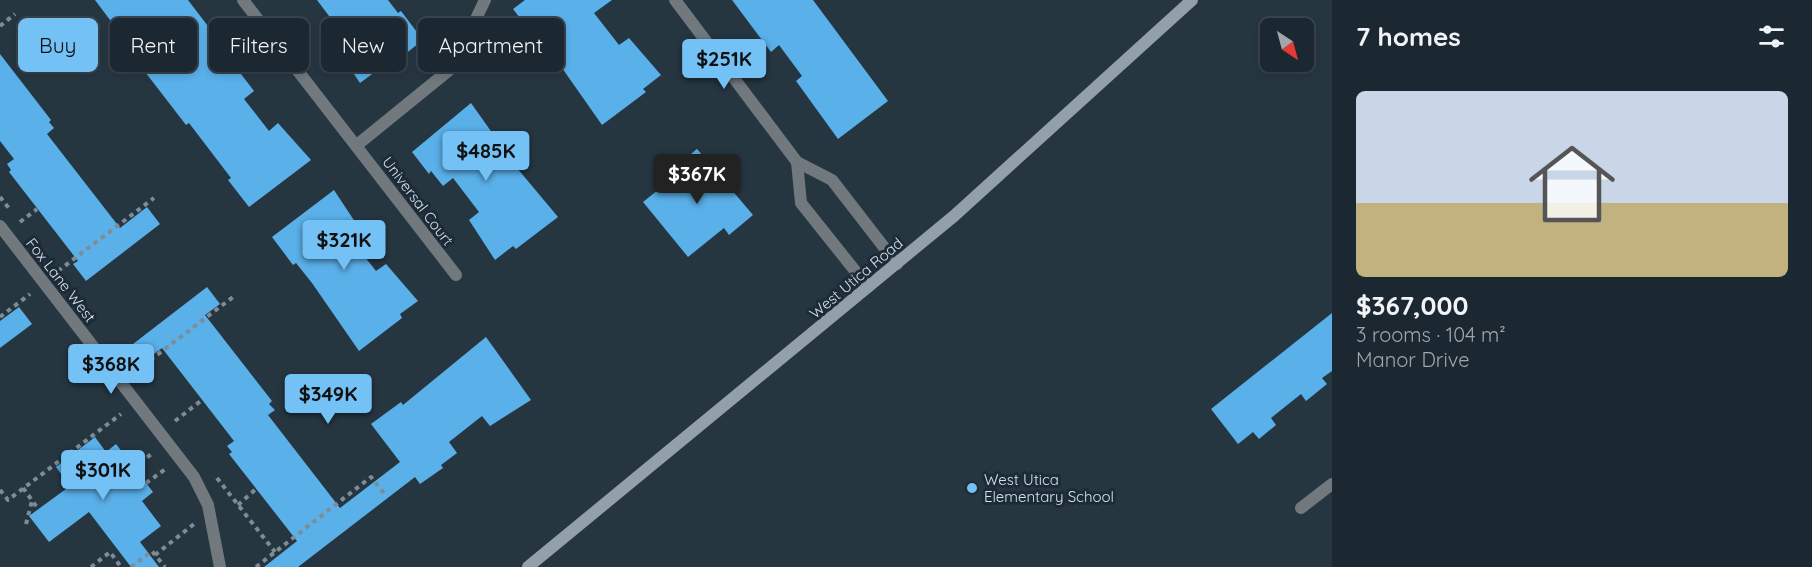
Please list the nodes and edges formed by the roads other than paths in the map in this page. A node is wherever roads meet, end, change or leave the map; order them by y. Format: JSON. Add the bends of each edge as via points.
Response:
{"nodes":[{"id":1,"x":243,"y":0,"type":"edge"},
{"id":2,"x":485,"y":0,"type":"edge"},
{"id":3,"x":675,"y":0,"type":"edge"},
{"id":4,"x":1192,"y":0,"type":"edge"},
{"id":5,"x":357,"y":145,"type":"junction"},
{"id":6,"x":797,"y":162,"type":"junction"},
{"id":7,"x":0,"y":226,"type":"edge"},
{"id":8,"x":897,"y":264,"type":"junction"},
{"id":9,"x":456,"y":275,"type":"dead end"},
{"id":10,"x":868,"y":287,"type":"junction"},
{"id":11,"x":1332,"y":484,"type":"edge"},
{"id":12,"x":1301,"y":508,"type":"dead end"},
{"id":13,"x":220,"y":567,"type":"edge"},
{"id":14,"x":528,"y":567,"type":"edge"}],
"edges":[{"from":1,"to":5,"type":"street","name":"Universal Court"},
{"from":2,"to":5,"type":"street","via":[[453,67]]},
{"from":3,"to":6,"type":"street"},
{"from":4,"to":8,"type":"street","name":"West Utica Road"},
{"from":5,"to":9,"type":"street","name":"Universal Court"},
{"from":6,"to":8,"type":"street","via":[[832,180]]},
{"from":6,"to":10,"type":"street","via":[[801,203]]},
{"from":7,"to":13,"type":"street","name":"Fox Lane West","via":[[194,477],[208,505]]},
{"from":8,"to":10,"type":"street","name":"West Utica Road"},
{"from":10,"to":14,"type":"street","name":"West Utica Road"},
{"from":11,"to":12,"type":"street"}]}
